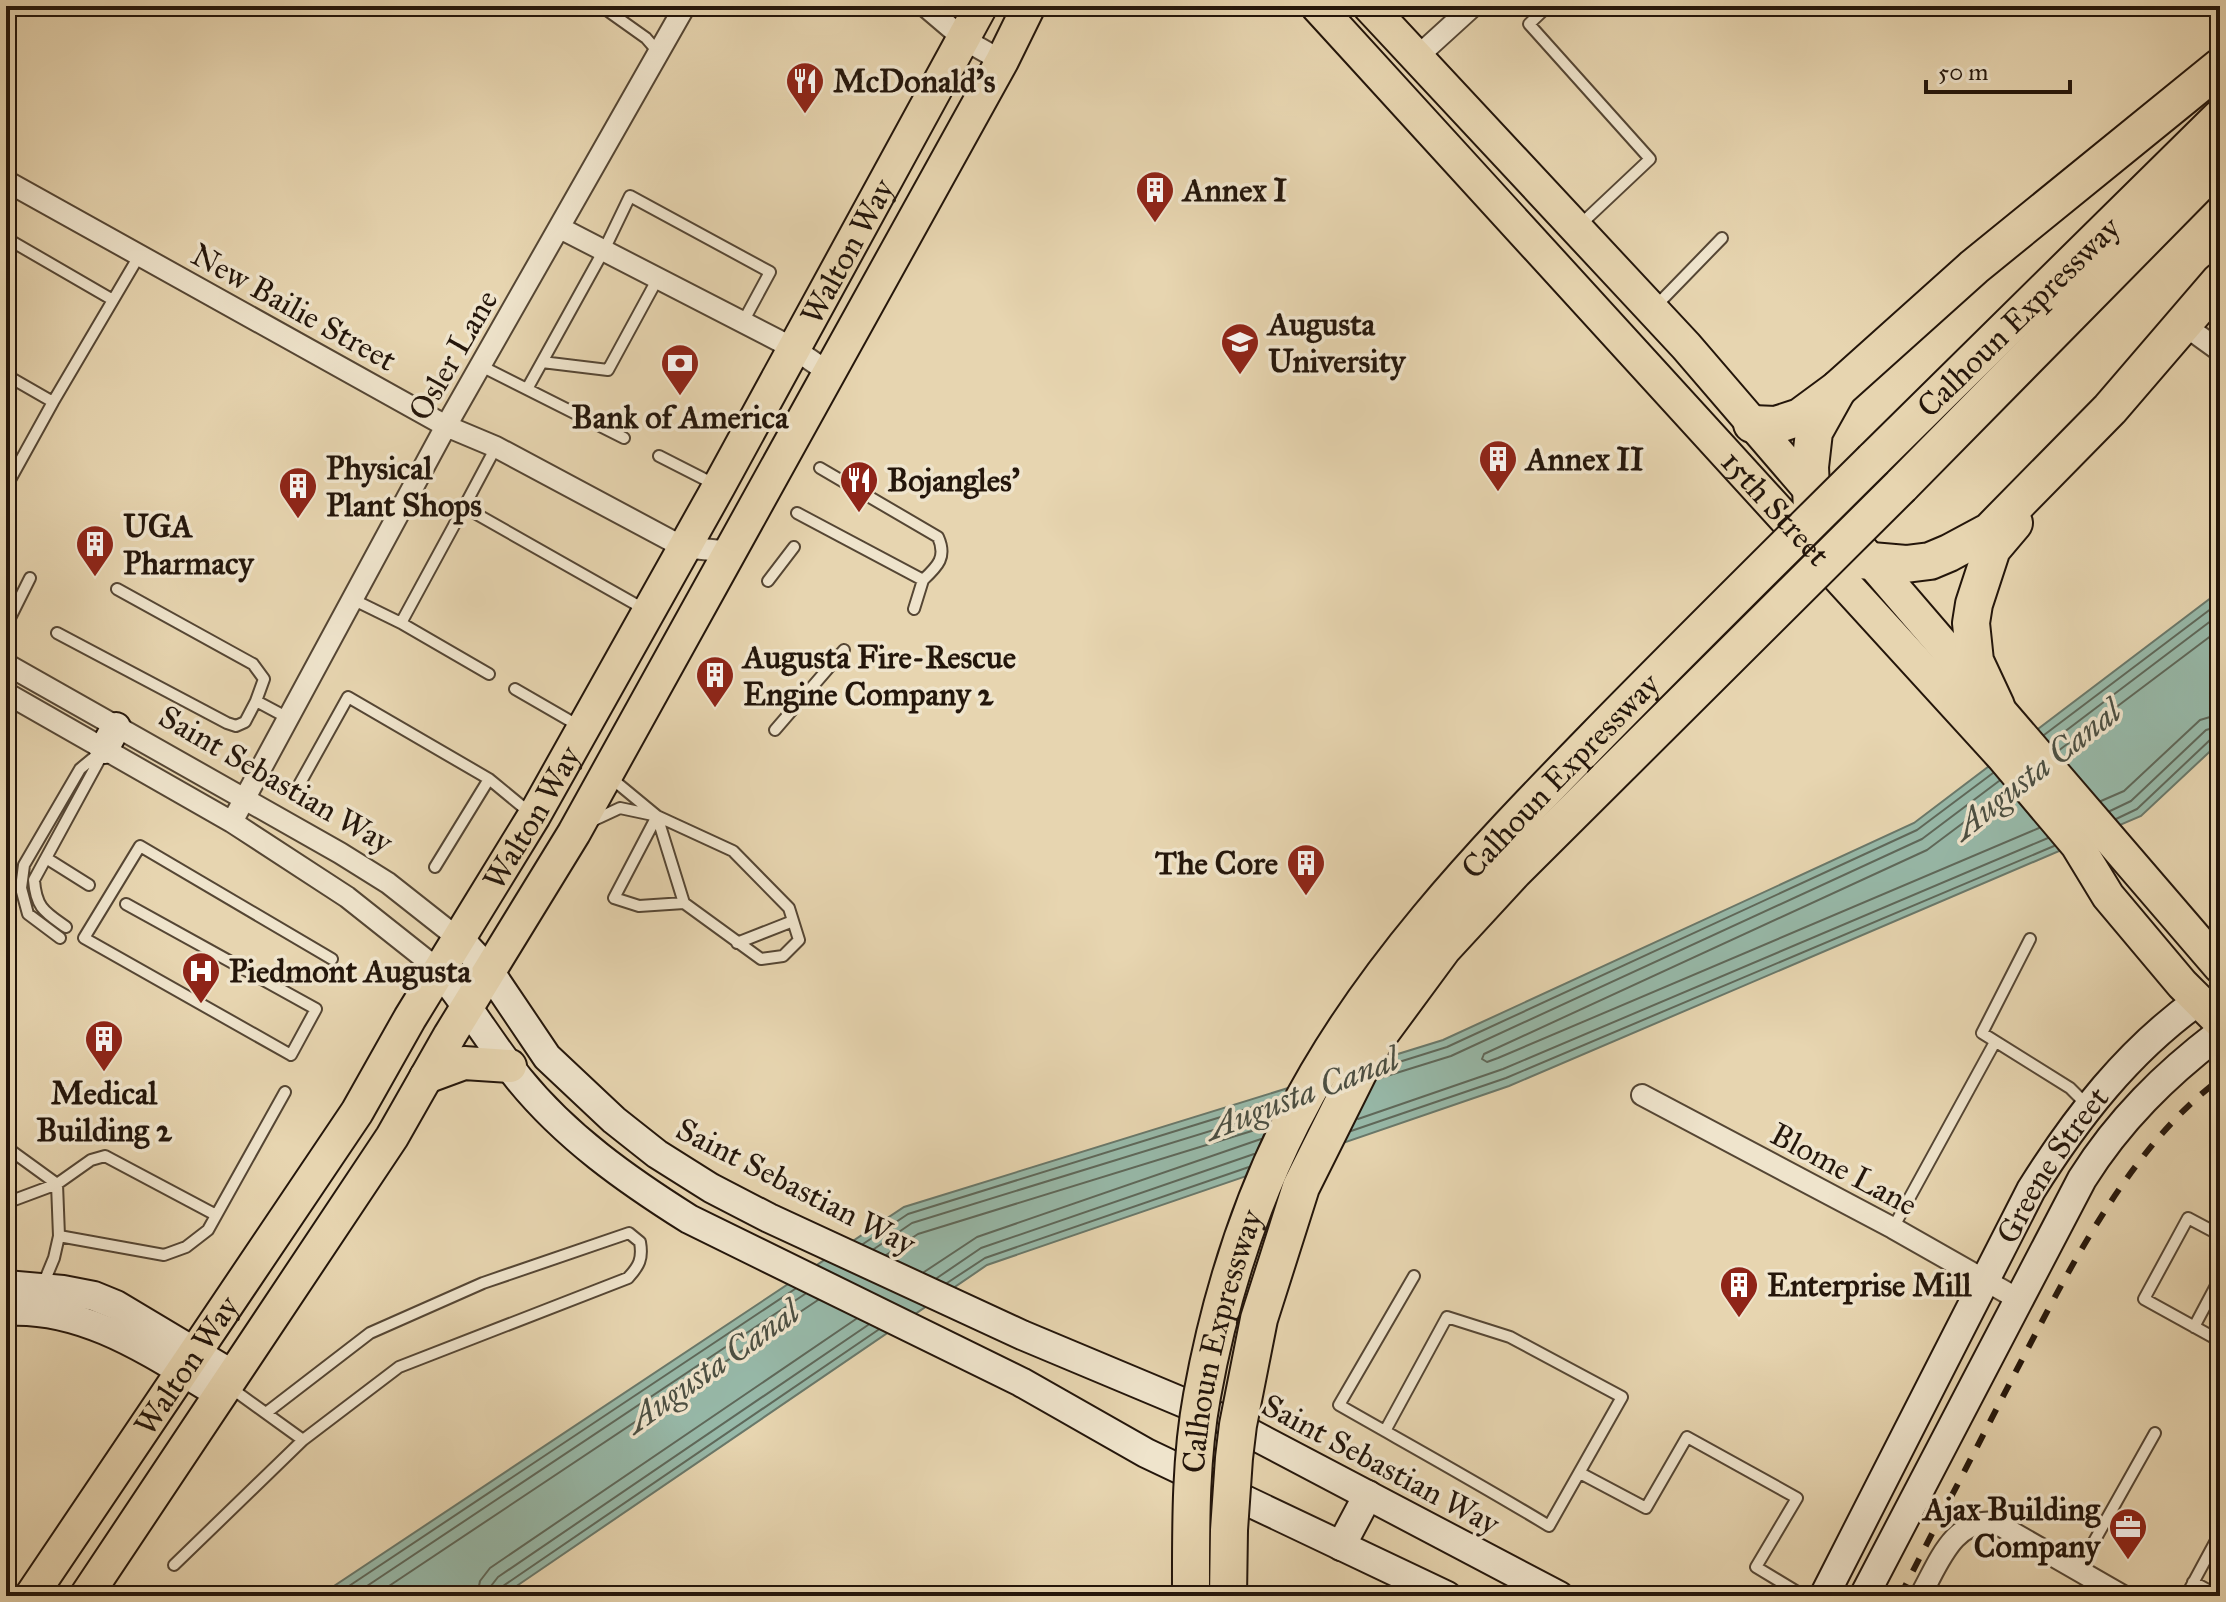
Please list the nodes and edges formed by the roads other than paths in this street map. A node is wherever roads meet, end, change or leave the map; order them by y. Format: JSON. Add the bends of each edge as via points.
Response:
{"nodes":[{"id":1,"x":13,"y":6,"type":"edge"},
{"id":2,"x":601,"y":6,"type":"edge"},
{"id":3,"x":633,"y":6,"type":"edge"},
{"id":4,"x":925,"y":6,"type":"edge"},
{"id":5,"x":981,"y":6,"type":"edge"},
{"id":6,"x":1029,"y":6,"type":"edge"},
{"id":7,"x":1317,"y":6,"type":"edge"},
{"id":8,"x":1369,"y":6,"type":"edge"},
{"id":9,"x":1473,"y":6,"type":"edge"},
{"id":10,"x":1548,"y":6,"type":"edge"},
{"id":11,"x":683,"y":9,"type":"edge"},
{"id":12,"x":6,"y":19,"type":"edge"},
{"id":13,"x":965,"y":40,"type":"junction"},
{"id":14,"x":659,"y":53,"type":"junction"},
{"id":15,"x":1417,"y":57,"type":"junction"},
{"id":16,"x":1002,"y":61,"type":"junction"},
{"id":17,"x":2220,"y":67,"type":"edge"},
{"id":18,"x":2220,"y":118,"type":"edge"},
{"id":19,"x":2220,"y":162,"type":"edge"},
{"id":20,"x":6,"y":181,"type":"edge"},
{"id":21,"x":560,"y":228,"type":"junction"},
{"id":22,"x":1576,"y":228,"type":"junction"},
{"id":23,"x":6,"y":238,"type":"edge"},
{"id":24,"x":1722,"y":238,"type":"dead end"},
{"id":25,"x":604,"y":250,"type":"junction"},
{"id":26,"x":139,"y":256,"type":"junction"},
{"id":27,"x":658,"y":278,"type":"junction"},
{"id":28,"x":2220,"y":281,"type":"edge"},
{"id":29,"x":113,"y":300,"type":"junction"},
{"id":30,"x":1652,"y":310,"type":"junction"},
{"id":31,"x":743,"y":322,"type":"junction"},
{"id":32,"x":2184,"y":325,"type":"junction"},
{"id":33,"x":793,"y":348,"type":"junction"},
{"id":34,"x":2220,"y":351,"type":"edge"},
{"id":35,"x":542,"y":362,"type":"junction"},
{"id":36,"x":481,"y":366,"type":"junction"},
{"id":37,"x":828,"y":372,"type":"junction"},
{"id":38,"x":6,"y":375,"type":"edge"},
{"id":39,"x":527,"y":389,"type":"junction"},
{"id":40,"x":1838,"y":389,"type":"junction"},
{"id":41,"x":53,"y":402,"type":"junction"},
{"id":42,"x":1752,"y":424,"type":"junction"},
{"id":43,"x":446,"y":426,"type":"junction"},
{"id":44,"x":624,"y":438,"type":"dead end"},
{"id":45,"x":496,"y":447,"type":"junction"},
{"id":46,"x":659,"y":456,"type":"dead end"},
{"id":47,"x":820,"y":468,"type":"dead end"},
{"id":48,"x":719,"y":486,"type":"junction"},
{"id":49,"x":6,"y":487,"type":"edge"},
{"id":50,"x":2032,"y":490,"type":"junction"},
{"id":51,"x":1811,"y":493,"type":"junction"},
{"id":52,"x":464,"y":507,"type":"junction"},
{"id":53,"x":797,"y":513,"type":"dead end"},
{"id":54,"x":683,"y":547,"type":"junction"},
{"id":55,"x":794,"y":547,"type":"dead end"},
{"id":56,"x":731,"y":552,"type":"junction"},
{"id":57,"x":1814,"y":552,"type":"junction"},
{"id":58,"x":1869,"y":562,"type":"junction"},
{"id":59,"x":30,"y":578,"type":"dead end"},
{"id":60,"x":923,"y":580,"type":"junction"},
{"id":61,"x":768,"y":581,"type":"dead end"},
{"id":62,"x":117,"y":589,"type":"dead end"},
{"id":63,"x":352,"y":599,"type":"junction"},
{"id":64,"x":914,"y":609,"type":"dead end"},
{"id":65,"x":649,"y":612,"type":"junction"},
{"id":66,"x":401,"y":623,"type":"junction"},
{"id":67,"x":6,"y":626,"type":"edge"},
{"id":68,"x":57,"y":633,"type":"dead end"},
{"id":69,"x":844,"y":650,"type":"dead end"},
{"id":70,"x":625,"y":654,"type":"junction"},
{"id":71,"x":6,"y":664,"type":"edge"},
{"id":72,"x":489,"y":674,"type":"dead end"},
{"id":73,"x":662,"y":675,"type":"junction"},
{"id":74,"x":515,"y":689,"type":"dead end"},
{"id":75,"x":6,"y":693,"type":"edge"},
{"id":76,"x":256,"y":701,"type":"junction"},
{"id":77,"x":1996,"y":706,"type":"junction"},
{"id":78,"x":288,"y":718,"type":"junction"},
{"id":79,"x":583,"y":728,"type":"junction"},
{"id":80,"x":775,"y":730,"type":"dead end"},
{"id":81,"x":110,"y":738,"type":"junction"},
{"id":82,"x":2013,"y":748,"type":"junction"},
{"id":83,"x":607,"y":774,"type":"junction"},
{"id":84,"x":489,"y":779,"type":"junction"},
{"id":85,"x":299,"y":785,"type":"dead end"},
{"id":86,"x":244,"y":799,"type":"junction"},
{"id":87,"x":534,"y":816,"type":"junction"},
{"id":88,"x":657,"y":816,"type":"junction"},
{"id":89,"x":232,"y":822,"type":"junction"},
{"id":90,"x":574,"y":833,"type":"junction"},
{"id":91,"x":2091,"y":839,"type":"junction"},
{"id":92,"x":46,"y":858,"type":"junction"},
{"id":93,"x":435,"y":867,"type":"dead end"},
{"id":94,"x":89,"y":885,"type":"dead end"},
{"id":95,"x":684,"y":903,"type":"junction"},
{"id":96,"x":126,"y":904,"type":"dead end"},
{"id":97,"x":793,"y":921,"type":"junction"},
{"id":98,"x":66,"y":927,"type":"dead end"},
{"id":99,"x":60,"y":938,"type":"dead end"},
{"id":100,"x":459,"y":939,"type":"junction"},
{"id":101,"x":2030,"y":939,"type":"dead end"},
{"id":102,"x":737,"y":943,"type":"junction"},
{"id":103,"x":332,"y":959,"type":"dead end"},
{"id":104,"x":2220,"y":967,"type":"edge"},
{"id":105,"x":439,"y":970,"type":"junction"},
{"id":106,"x":489,"y":971,"type":"junction"},
{"id":107,"x":2213,"y":1003,"type":"edge"},
{"id":108,"x":468,"y":1005,"type":"junction"},
{"id":109,"x":2220,"y":1033,"type":"edge"},
{"id":110,"x":1995,"y":1042,"type":"junction"},
{"id":111,"x":515,"y":1073,"type":"junction"},
{"id":112,"x":426,"y":1077,"type":"junction"},
{"id":113,"x":285,"y":1092,"type":"dead end"},
{"id":114,"x":1642,"y":1095,"type":"dead end"},
{"id":115,"x":2088,"y":1106,"type":"junction"},
{"id":116,"x":6,"y":1147,"type":"edge"},
{"id":117,"x":57,"y":1184,"type":"junction"},
{"id":118,"x":6,"y":1203,"type":"edge"},
{"id":119,"x":216,"y":1215,"type":"junction"},
{"id":120,"x":1893,"y":1228,"type":"junction"},
{"id":121,"x":2220,"y":1235,"type":"edge"},
{"id":122,"x":59,"y":1236,"type":"junction"},
{"id":123,"x":1414,"y":1276,"type":"dead end"},
{"id":124,"x":2220,"y":1278,"type":"edge"},
{"id":125,"x":1985,"y":1281,"type":"junction"},
{"id":126,"x":6,"y":1285,"type":"edge"},
{"id":127,"x":2018,"y":1299,"type":"junction"},
{"id":128,"x":41,"y":1300,"type":"junction"},
{"id":129,"x":6,"y":1311,"type":"edge"},
{"id":130,"x":2194,"y":1327,"type":"junction"},
{"id":131,"x":2220,"y":1341,"type":"edge"},
{"id":132,"x":187,"y":1362,"type":"junction"},
{"id":133,"x":226,"y":1385,"type":"junction"},
{"id":134,"x":266,"y":1413,"type":"junction"},
{"id":135,"x":1385,"y":1431,"type":"junction"},
{"id":136,"x":2155,"y":1433,"type":"dead end"},
{"id":137,"x":303,"y":1440,"type":"junction"},
{"id":138,"x":1580,"y":1473,"type":"junction"},
{"id":139,"x":1368,"y":1495,"type":"junction"},
{"id":140,"x":2220,"y":1533,"type":"edge"},
{"id":141,"x":1341,"y":1546,"type":"junction"},
{"id":142,"x":174,"y":1565,"type":"dead end"},
{"id":143,"x":2078,"y":1570,"type":"junction"},
{"id":144,"x":2193,"y":1582,"type":"junction"},
{"id":145,"x":31,"y":1596,"type":"edge"},
{"id":146,"x":86,"y":1596,"type":"edge"},
{"id":147,"x":1191,"y":1596,"type":"edge"},
{"id":148,"x":1228,"y":1596,"type":"edge"},
{"id":149,"x":1447,"y":1596,"type":"edge"},
{"id":150,"x":1559,"y":1596,"type":"edge"},
{"id":151,"x":1804,"y":1596,"type":"edge"},
{"id":152,"x":1824,"y":1596,"type":"edge"},
{"id":153,"x":1864,"y":1596,"type":"edge"},
{"id":154,"x":1920,"y":1596,"type":"edge"},
{"id":155,"x":2123,"y":1596,"type":"edge"},
{"id":156,"x":2186,"y":1596,"type":"edge"},
{"id":157,"x":2219,"y":1596,"type":"edge"}],
"edges":[{"from":1,"to":12,"type":"lane"},
{"from":2,"to":14,"type":"lane"},
{"from":3,"to":11,"type":"lane"},
{"from":4,"to":13,"type":"street"},
{"from":5,"to":13,"type":"main road","name":"Walton Way"},
{"from":6,"to":16,"type":"main road","name":"Walton Way"},
{"from":7,"to":57,"type":"main road","name":"15th Street"},
{"from":8,"to":15,"type":"main road","name":"15th Street"},
{"from":9,"to":15,"type":"street"},
{"from":10,"to":22,"type":"lane","via":[[1529,24],[1650,159]]},
{"from":11,"to":14,"type":"street","name":"Osler Lane"},
{"from":13,"to":16,"type":"street"},
{"from":13,"to":33,"type":"main road","name":"Walton Way"},
{"from":14,"to":21,"type":"street","name":"Osler Lane"},
{"from":15,"to":22,"type":"main road","name":"15th Street"},
{"from":16,"to":37,"type":"main road","name":"Walton Way"},
{"from":17,"to":40,"type":"highway","via":[[1974,267]]},
{"from":18,"to":147,"type":"highway","name":"Calhoun Expressway","bridge":true,"via":[[1500,834],[1415,932],[1341,1034],[1266,1179],[1225,1299],[1202,1398],[1193,1483]]},
{"from":19,"to":148,"type":"highway","name":"Calhoun Expressway","bridge":true,"via":[[1514,871],[1443,948],[1373,1043],[1301,1187],[1259,1319],[1238,1425]]},
{"from":20,"to":26,"type":"street","name":"New Bailie Street"},
{"from":21,"to":25,"type":"street"},
{"from":21,"to":36,"type":"street","name":"Osler Lane"},
{"from":22,"to":30,"type":"main road","name":"15th Street"},
{"from":23,"to":29,"type":"lane"},
{"from":24,"to":30,"type":"lane"},
{"from":25,"to":27,"type":"street"},
{"from":25,"to":31,"type":"lane","via":[[630,196],[770,272]]},
{"from":25,"to":35,"type":"lane"},
{"from":26,"to":29,"type":"lane"},
{"from":26,"to":43,"type":"street","name":"New Bailie Street"},
{"from":27,"to":31,"type":"street"},
{"from":27,"to":35,"type":"lane","via":[[608,370]]},
{"from":28,"to":32,"type":"highway"},
{"from":29,"to":41,"type":"lane"},
{"from":30,"to":42,"type":"main road","name":"15th Street"},
{"from":31,"to":33,"type":"street"},
{"from":32,"to":34,"type":"street"},
{"from":32,"to":50,"type":"highway"},
{"from":33,"to":37,"type":"street"},
{"from":33,"to":48,"type":"main road","name":"Walton Way"},
{"from":35,"to":39,"type":"lane"},
{"from":36,"to":39,"type":"lane"},
{"from":36,"to":43,"type":"street","name":"Osler Lane"},
{"from":37,"to":56,"type":"main road","name":"Walton Way"},
{"from":38,"to":41,"type":"lane"},
{"from":39,"to":44,"type":"lane"},
{"from":40,"to":42,"type":"highway","via":[[1800,417],[1776,425]]},
{"from":40,"to":51,"type":"highway","via":[[1814,432]]},
{"from":41,"to":49,"type":"lane"},
{"from":42,"to":51,"type":"main road","name":"15th Street"},
{"from":43,"to":45,"type":"street","name":"New Bailie Street"},
{"from":43,"to":63,"type":"street","name":"Osler Lane"},
{"from":45,"to":52,"type":"lane"},
{"from":45,"to":54,"type":"street","name":"New Bailie Street"},
{"from":46,"to":48,"type":"lane"},
{"from":47,"to":60,"type":"lane","via":[[938,537],[941,561]]},
{"from":48,"to":54,"type":"main road","name":"Walton Way"},
{"from":50,"to":58,"type":"highway","via":[[1990,531],[1949,553],[1896,565]]},
{"from":50,"to":77,"type":"highway","via":[[2019,517],[1992,549],[1974,604],[1975,661]]},
{"from":51,"to":57,"type":"highway"},
{"from":51,"to":58,"type":"main road","name":"15th Street"},
{"from":52,"to":65,"type":"lane"},
{"from":52,"to":66,"type":"lane"},
{"from":53,"to":60,"type":"lane"},
{"from":54,"to":56,"type":"street","name":"New Bailie Street"},
{"from":54,"to":65,"type":"main road","name":"Walton Way"},
{"from":55,"to":61,"type":"lane"},
{"from":56,"to":73,"type":"main road","name":"Walton Way"},
{"from":57,"to":58,"type":"highway"},
{"from":57,"to":82,"type":"main road","name":"15th Street"},
{"from":58,"to":77,"type":"main road","name":"15th Street"},
{"from":59,"to":67,"type":"lane"},
{"from":60,"to":64,"type":"lane"},
{"from":62,"to":76,"type":"lane","via":[[253,664],[264,679]]},
{"from":63,"to":66,"type":"lane"},
{"from":63,"to":78,"type":"street","name":"Osler Lane"},
{"from":65,"to":70,"type":"main road","name":"Walton Way"},
{"from":66,"to":72,"type":"lane"},
{"from":68,"to":76,"type":"lane","via":[[227,723],[245,722]]},
{"from":69,"to":80,"type":"lane"},
{"from":70,"to":73,"type":"main road"},
{"from":70,"to":79,"type":"main road","name":"Walton Way"},
{"from":71,"to":81,"type":"street","name":"Saint Sebastian Way"},
{"from":73,"to":83,"type":"main road","name":"Walton Way"},
{"from":74,"to":79,"type":"lane"},
{"from":75,"to":81,"type":"street","name":"Saint Sebastian Way"},
{"from":76,"to":78,"type":"lane"},
{"from":77,"to":82,"type":"main road","name":"15th Street"},
{"from":78,"to":86,"type":"street","name":"Osler Lane"},
{"from":79,"to":87,"type":"main road","name":"Walton Way"},
{"from":81,"to":86,"type":"street","name":"Saint Sebastian Way"},
{"from":81,"to":89,"type":"street","name":"Saint Sebastian Way"},
{"from":81,"to":92,"type":"lane"},
{"from":81,"to":99,"type":"lane","via":[[80,769],[24,865],[21,888],[28,914]]},
{"from":82,"to":91,"type":"main road","name":"15th Street"},
{"from":83,"to":88,"type":"lane"},
{"from":83,"to":90,"type":"main road","name":"Walton Way"},
{"from":84,"to":85,"type":"lane","via":[[348,697]]},
{"from":84,"to":87,"type":"lane"},
{"from":84,"to":93,"type":"lane"},
{"from":86,"to":89,"type":"street","name":"Osler Lane"},
{"from":86,"to":100,"type":"street","name":"Saint Sebastian Way","via":[[388,883]]},
{"from":87,"to":100,"type":"main road","name":"Walton Way"},
{"from":88,"to":90,"type":"lane","via":[[620,808]]},
{"from":88,"to":95,"type":"lane"},
{"from":88,"to":95,"type":"lane","via":[[614,898],[639,906]]},
{"from":88,"to":97,"type":"lane","via":[[733,851],[789,908]]},
{"from":89,"to":105,"type":"street","name":"Saint Sebastian Way","via":[[347,897]]},
{"from":90,"to":106,"type":"main road","name":"Walton Way"},
{"from":91,"to":104,"type":"main road","name":"15th Street"},
{"from":91,"to":107,"type":"main road","name":"15th Street","via":[[2108,896]]},
{"from":92,"to":94,"type":"lane"},
{"from":92,"to":98,"type":"lane","via":[[34,880],[35,898]]},
{"from":95,"to":102,"type":"lane"},
{"from":96,"to":103,"type":"lane","via":[[316,1009],[291,1055],[84,938],[140,846]]},
{"from":97,"to":102,"type":"lane"},
{"from":97,"to":102,"type":"lane","via":[[799,940],[783,956],[761,959]]},
{"from":100,"to":105,"type":"main road","name":"Walton Way"},
{"from":100,"to":106,"type":"main road","name":"Saint Sebastian Way"},
{"from":101,"to":110,"type":"lane","via":[[1982,1033]]},
{"from":105,"to":108,"type":"main road","name":"Saint Sebastian Way"},
{"from":105,"to":132,"type":"main road","name":"Walton Way","via":[[357,1112]]},
{"from":106,"to":108,"type":"main road","name":"Walton Way"},
{"from":106,"to":139,"type":"main road","name":"Saint Sebastian Way","bridge":true,"via":[[547,1057],[614,1120],[711,1188],[1022,1335],[1225,1420]]},
{"from":107,"to":115,"type":"main road","name":"Greene Street","via":[[2172,1019]]},
{"from":108,"to":111,"type":"main road","name":"Saint Sebastian Way"},
{"from":108,"to":112,"type":"main road","name":"Walton Way"},
{"from":109,"to":127,"type":"main road","name":"Greene Street","via":[[2173,1069],[2115,1130],[2082,1179]]},
{"from":110,"to":115,"type":"lane","via":[[2070,1088]]},
{"from":110,"to":120,"type":"lane"},
{"from":111,"to":112,"type":"main road","via":[[464,1063]]},
{"from":111,"to":141,"type":"main road","name":"Saint Sebastian Way","bridge":true,"via":[[595,1155],[689,1219],[912,1326],[1146,1453]]},
{"from":112,"to":133,"type":"main road","name":"Walton Way","via":[[392,1137]]},
{"from":113,"to":119,"type":"lane"},
{"from":114,"to":120,"type":"street","name":"Blome Lane"},
{"from":115,"to":125,"type":"main road","name":"Greene Street","via":[[2031,1190]]},
{"from":116,"to":117,"type":"lane"},
{"from":117,"to":118,"type":"lane"},
{"from":117,"to":119,"type":"lane","via":[[105,1156]]},
{"from":117,"to":122,"type":"lane"},
{"from":119,"to":122,"type":"lane","via":[[208,1230],[186,1247],[164,1255]]},
{"from":120,"to":125,"type":"street","name":"Blome Lane"},
{"from":121,"to":130,"type":"lane","via":[[2188,1218],[2144,1299]]},
{"from":122,"to":128,"type":"lane"},
{"from":123,"to":135,"type":"lane","via":[[1339,1405]]},
{"from":124,"to":130,"type":"lane"},
{"from":125,"to":127,"type":"street","name":"Blome Lane"},
{"from":125,"to":152,"type":"main road","name":"Greene Street"},
{"from":126,"to":128,"type":"main road"},
{"from":127,"to":153,"type":"main road","name":"Greene Street"},
{"from":128,"to":129,"type":"main road"},
{"from":128,"to":132,"type":"main road","via":[[94,1296],[116,1305]]},
{"from":130,"to":131,"type":"lane"},
{"from":132,"to":133,"type":"main road"},
{"from":132,"to":145,"type":"main road","name":"Walton Way"},
{"from":133,"to":134,"type":"lane"},
{"from":133,"to":146,"type":"main road","name":"Walton Way"},
{"from":134,"to":137,"type":"lane"},
{"from":134,"to":137,"type":"lane","via":[[370,1333],[400,1319],[483,1283],[629,1233],[640,1242],[642,1256],[628,1278],[399,1367]]},
{"from":135,"to":138,"type":"lane","via":[[1549,1526]]},
{"from":135,"to":138,"type":"lane","via":[[1447,1317],[1510,1337],[1622,1397]]},
{"from":136,"to":143,"type":"lane"},
{"from":137,"to":142,"type":"lane"},
{"from":138,"to":151,"type":"lane","via":[[1646,1508],[1687,1437],[1797,1498],[1756,1567]]},
{"from":139,"to":141,"type":"main road"},
{"from":139,"to":150,"type":"main road","name":"Saint Sebastian Way"},
{"from":140,"to":144,"type":"lane"},
{"from":141,"to":149,"type":"main road","name":"Saint Sebastian Way"},
{"from":143,"to":154,"type":"street","via":[[1996,1523],[1982,1521],[1957,1535]]},
{"from":143,"to":155,"type":"street"},
{"from":144,"to":156,"type":"lane"},
{"from":144,"to":157,"type":"lane"}]}
